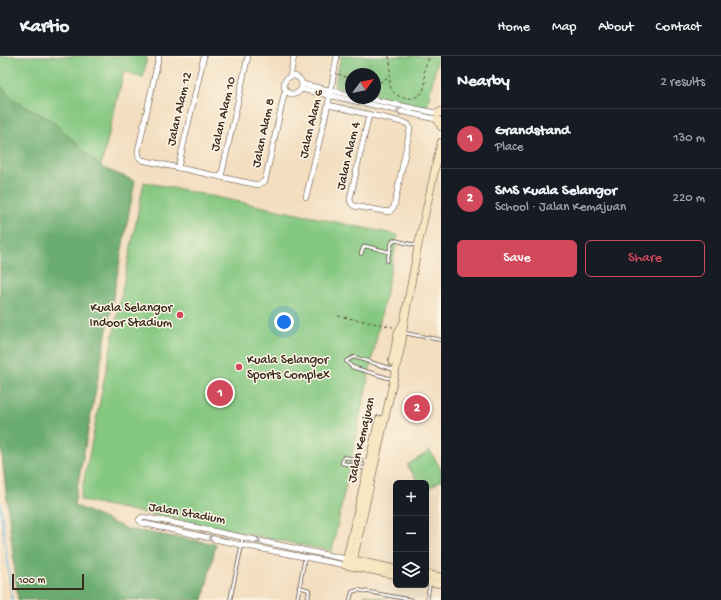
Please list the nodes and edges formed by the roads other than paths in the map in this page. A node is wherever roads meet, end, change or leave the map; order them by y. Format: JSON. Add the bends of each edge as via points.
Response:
{"nodes":[{"id":1,"x":159,"y":56,"type":"edge"},
{"id":2,"x":204,"y":56,"type":"edge"},
{"id":3,"x":248,"y":56,"type":"edge"},
{"id":4,"x":294,"y":56,"type":"edge"},
{"id":5,"x":337,"y":56,"type":"edge"},
{"id":6,"x":290,"y":77,"type":"junction"},
{"id":7,"x":301,"y":86,"type":"junction"},
{"id":8,"x":286,"y":91,"type":"junction"},
{"id":9,"x":330,"y":93,"type":"junction"},
{"id":10,"x":345,"y":94,"type":"edge"},
{"id":11,"x":381,"y":102,"type":"edge"},
{"id":12,"x":328,"y":105,"type":"junction"},
{"id":13,"x":370,"y":115,"type":"junction"},
{"id":14,"x":440,"y":116,"type":"edge"},
{"id":15,"x":441,"y":127,"type":"edge"},
{"id":16,"x":441,"y":142,"type":"edge"},
{"id":17,"x":178,"y":168,"type":"junction"},
{"id":18,"x":221,"y":177,"type":"junction"},
{"id":19,"x":306,"y":197,"type":"dead end"},
{"id":20,"x":418,"y":246,"type":"junction"},
{"id":21,"x":389,"y":252,"type":"junction"},
{"id":22,"x":362,"y":254,"type":"dead end"},
{"id":23,"x":387,"y":261,"type":"dead end"},
{"id":24,"x":401,"y":329,"type":"junction"},
{"id":25,"x":441,"y":340,"type":"edge"},
{"id":26,"x":393,"y":369,"type":"junction"},
{"id":27,"x":391,"y":378,"type":"junction"},
{"id":28,"x":371,"y":466,"type":"junction"},
{"id":29,"x":242,"y":537,"type":"junction"},
{"id":30,"x":242,"y":545,"type":"junction"},
{"id":31,"x":305,"y":556,"type":"junction"},
{"id":32,"x":349,"y":562,"type":"junction"},
{"id":33,"x":393,"y":569,"type":"edge"},
{"id":34,"x":393,"y":574,"type":"edge"},
{"id":35,"x":429,"y":575,"type":"edge"},
{"id":36,"x":441,"y":577,"type":"edge"},
{"id":37,"x":429,"y":581,"type":"edge"},
{"id":38,"x":441,"y":584,"type":"edge"},
{"id":39,"x":299,"y":586,"type":"junction"},
{"id":40,"x":427,"y":588,"type":"edge"},
{"id":41,"x":230,"y":600,"type":"edge"},
{"id":42,"x":297,"y":600,"type":"edge"},
{"id":43,"x":308,"y":600,"type":"edge"},
{"id":44,"x":350,"y":600,"type":"edge"},
{"id":45,"x":412,"y":600,"type":"edge"},
{"id":46,"x":426,"y":600,"type":"edge"}],
"edges":[{"from":1,"to":17,"type":"street","via":[[138,152],[142,160]]},
{"from":2,"to":17,"type":"street","name":"Jalan Alam 12"},
{"from":3,"to":18,"type":"street","name":"Jalan Alam 10"},
{"from":4,"to":6,"type":"street"},
{"from":5,"to":9,"type":"street","name":"Jalan Alam 6"},
{"from":6,"to":7,"type":"street","via":[[297,78]]},
{"from":6,"to":8,"type":"street","via":[[285,83]]},
{"from":7,"to":8,"type":"street","via":[[294,94]]},
{"from":7,"to":9,"type":"street"},
{"from":8,"to":18,"type":"street","name":"Jalan Alam 8","via":[[265,181],[258,185]]},
{"from":9,"to":10,"type":"street"},
{"from":9,"to":12,"type":"street","name":"Jalan Alam 6"},
{"from":14,"to":9,"type":"street","one_way":true},
{"from":11,"to":14,"type":"street"},
{"from":12,"to":13,"type":"street"},
{"from":12,"to":19,"type":"street","name":"Jalan Alam 6"},
{"from":13,"to":13,"type":"street","name":"Jalan Alam 4","via":[[350,201],[354,206],[387,212],[394,207],[410,129],[406,123]]},
{"from":14,"to":15,"type":"street"},
{"from":16,"to":20,"type":"street","name":"Jalan Kemajuan"},
{"from":17,"to":18,"type":"street"},
{"from":20,"to":21,"type":"lane","via":[[394,240]]},
{"from":20,"to":24,"type":"street","name":"Jalan Kemajuan"},
{"from":21,"to":22,"type":"lane","via":[[365,246]]},
{"from":21,"to":23,"type":"lane"},
{"from":24,"to":25,"type":"lane"},
{"from":24,"to":26,"type":"street","name":"Jalan Kemajuan"},
{"from":26,"to":27,"type":"street","name":"Jalan Kemajuan"},
{"from":26,"to":27,"type":"lane","via":[[354,357],[346,361],[352,367]]},
{"from":27,"to":28,"type":"street","name":"Jalan Kemajuan"},
{"from":28,"to":28,"type":"lane","via":[[342,463],[344,456]]},
{"from":28,"to":32,"type":"street","name":"Jalan Kemajuan"},
{"from":29,"to":30,"type":"lane"},
{"from":30,"to":29,"type":"street","name":"Jalan Stadium","one_way":true,"via":[[138,520],[142,517]]},
{"from":29,"to":32,"type":"street","name":"Jalan Stadium","one_way":true},
{"from":30,"to":31,"type":"street","name":"Jalan Stadium"},
{"from":30,"to":41,"type":"lane"},
{"from":31,"to":32,"type":"street","name":"Jalan Stadium"},
{"from":31,"to":39,"type":"lane"},
{"from":32,"to":33,"type":"street","name":"Jalan Stadium"},
{"from":32,"to":34,"type":"street","name":"Jalan Stadium"},
{"from":35,"to":36,"type":"street"},
{"from":37,"to":38,"type":"street"},
{"from":39,"to":42,"type":"lane"},
{"from":39,"to":43,"type":"lane","via":[[309,590]]},
{"from":40,"to":46,"type":"lane"},
{"from":44,"to":45,"type":"lane","via":[[352,592],[358,590]]}]}
